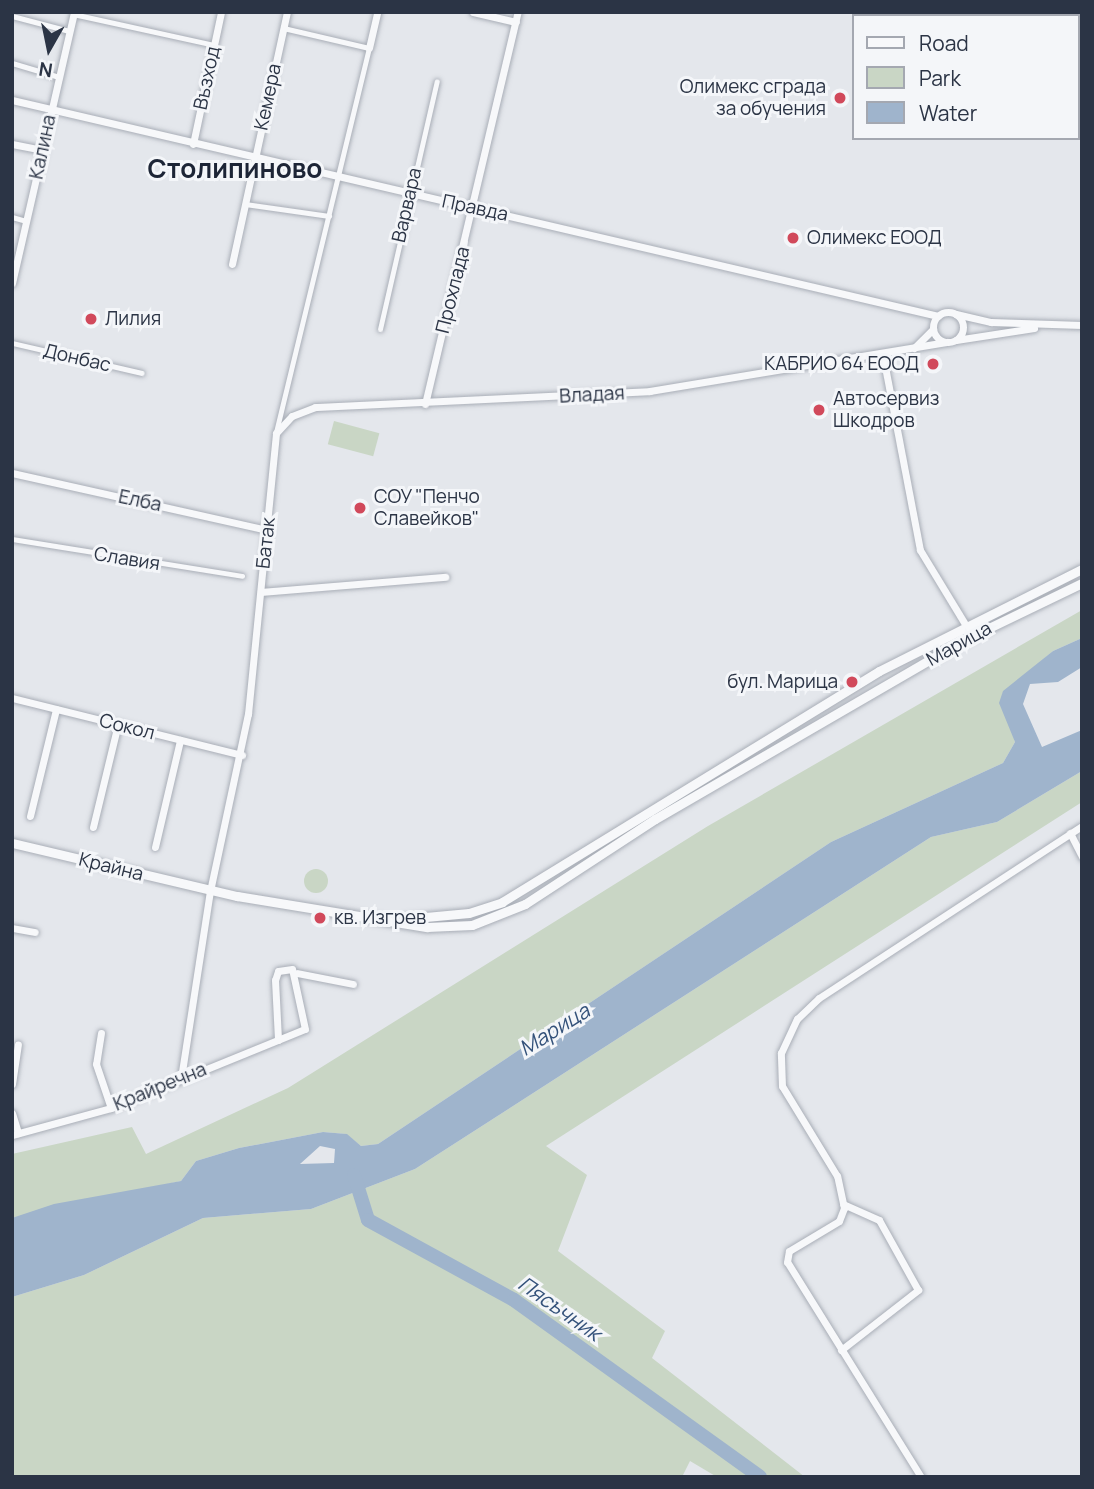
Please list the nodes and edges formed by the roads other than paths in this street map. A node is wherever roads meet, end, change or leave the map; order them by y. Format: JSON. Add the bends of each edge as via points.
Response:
{"nodes":[{"id":1,"x":221,"y":12,"type":"edge"},
{"id":2,"x":287,"y":12,"type":"edge"},
{"id":3,"x":377,"y":12,"type":"edge"},
{"id":4,"x":473,"y":12,"type":"edge"},
{"id":5,"x":518,"y":12,"type":"edge"},
{"id":6,"x":74,"y":13,"type":"edge"},
{"id":7,"x":12,"y":16,"type":"edge"},
{"id":8,"x":516,"y":22,"type":"junction"},
{"id":9,"x":283,"y":28,"type":"junction"},
{"id":10,"x":69,"y":31,"type":"junction"},
{"id":11,"x":214,"y":45,"type":"junction"},
{"id":12,"x":369,"y":48,"type":"junction"},
{"id":13,"x":12,"y":63,"type":"edge"},
{"id":14,"x":59,"y":77,"type":"junction"},
{"id":15,"x":437,"y":81,"type":"dead end"},
{"id":16,"x":12,"y":100,"type":"edge"},
{"id":17,"x":51,"y":110,"type":"junction"},
{"id":18,"x":12,"y":144,"type":"edge"},
{"id":19,"x":193,"y":144,"type":"junction"},
{"id":20,"x":43,"y":150,"type":"junction"},
{"id":21,"x":255,"y":158,"type":"junction"},
{"id":22,"x":338,"y":178,"type":"junction"},
{"id":23,"x":408,"y":196,"type":"junction"},
{"id":24,"x":245,"y":204,"type":"junction"},
{"id":25,"x":473,"y":206,"type":"junction"},
{"id":26,"x":12,"y":216,"type":"edge"},
{"id":27,"x":329,"y":216,"type":"junction"},
{"id":28,"x":26,"y":221,"type":"junction"},
{"id":29,"x":232,"y":264,"type":"dead end"},
{"id":30,"x":12,"y":282,"type":"edge"},
{"id":31,"x":956,"y":314,"type":"junction"},
{"id":32,"x":938,"y":316,"type":"junction"},
{"id":33,"x":1082,"y":325,"type":"edge"},
{"id":34,"x":1045,"y":326,"type":"junction"},
{"id":35,"x":380,"y":329,"type":"dead end"},
{"id":36,"x":933,"y":329,"type":"junction"},
{"id":37,"x":956,"y":340,"type":"junction"},
{"id":38,"x":12,"y":342,"type":"edge"},
{"id":39,"x":946,"y":342,"type":"junction"},
{"id":40,"x":914,"y":348,"type":"junction"},
{"id":41,"x":883,"y":356,"type":"junction"},
{"id":42,"x":142,"y":373,"type":"dead end"},
{"id":43,"x":425,"y":404,"type":"junction"},
{"id":44,"x":276,"y":433,"type":"junction"},
{"id":45,"x":12,"y":473,"type":"edge"},
{"id":46,"x":268,"y":530,"type":"junction"},
{"id":47,"x":12,"y":539,"type":"edge"},
{"id":48,"x":1082,"y":569,"type":"edge"},
{"id":49,"x":242,"y":576,"type":"dead end"},
{"id":50,"x":445,"y":577,"type":"dead end"},
{"id":51,"x":1082,"y":583,"type":"edge"},
{"id":52,"x":261,"y":592,"type":"junction"},
{"id":53,"x":965,"y":624,"type":"junction"},
{"id":54,"x":972,"y":636,"type":"junction"},
{"id":55,"x":12,"y":698,"type":"edge"},
{"id":56,"x":56,"y":709,"type":"junction"},
{"id":57,"x":118,"y":724,"type":"junction"},
{"id":58,"x":180,"y":740,"type":"junction"},
{"id":59,"x":242,"y":755,"type":"junction"},
{"id":60,"x":30,"y":816,"type":"dead end"},
{"id":61,"x":1082,"y":826,"type":"edge"},
{"id":62,"x":93,"y":827,"type":"dead end"},
{"id":63,"x":1070,"y":833,"type":"junction"},
{"id":64,"x":12,"y":843,"type":"edge"},
{"id":65,"x":155,"y":847,"type":"dead end"},
{"id":66,"x":1082,"y":857,"type":"edge"},
{"id":67,"x":210,"y":891,"type":"junction"},
{"id":68,"x":395,"y":919,"type":"junction"},
{"id":69,"x":12,"y":928,"type":"edge"},
{"id":70,"x":35,"y":932,"type":"dead end"},
{"id":71,"x":297,"y":973,"type":"junction"},
{"id":72,"x":353,"y":984,"type":"dead end"},
{"id":73,"x":101,"y":1033,"type":"dead end"},
{"id":74,"x":278,"y":1040,"type":"junction"},
{"id":75,"x":18,"y":1044,"type":"dead end"},
{"id":76,"x":181,"y":1078,"type":"junction"},
{"id":77,"x":12,"y":1084,"type":"edge"},
{"id":78,"x":111,"y":1108,"type":"junction"},
{"id":79,"x":12,"y":1112,"type":"edge"},
{"id":80,"x":15,"y":1134,"type":"edge"},
{"id":81,"x":844,"y":1204,"type":"junction"},
{"id":82,"x":841,"y":1350,"type":"junction"},
{"id":83,"x":921,"y":1477,"type":"edge"}],
"edges":[{"from":1,"to":11,"type":"street","name":"Възход"},
{"from":2,"to":9,"type":"street","name":"Кемера"},
{"from":3,"to":12,"type":"street","name":"Батак"},
{"from":4,"to":8,"type":"street"},
{"from":5,"to":8,"type":"street","name":"Прохлада"},
{"from":6,"to":10,"type":"street","name":"Калина"},
{"from":6,"to":11,"type":"street"},
{"from":7,"to":10,"type":"street"},
{"from":8,"to":25,"type":"street","name":"Прохлада"},
{"from":9,"to":12,"type":"street"},
{"from":9,"to":21,"type":"street","name":"Кемера"},
{"from":10,"to":14,"type":"street","name":"Калина"},
{"from":11,"to":19,"type":"street","name":"Възход"},
{"from":12,"to":22,"type":"street","name":"Батак"},
{"from":13,"to":14,"type":"street"},
{"from":14,"to":17,"type":"street","name":"Калина"},
{"from":15,"to":23,"type":"street","name":"Варвара"},
{"from":16,"to":17,"type":"street","name":"Правда"},
{"from":17,"to":19,"type":"street","name":"Правда"},
{"from":17,"to":20,"type":"street","name":"Калина"},
{"from":18,"to":20,"type":"street"},
{"from":19,"to":21,"type":"street","name":"Правда"},
{"from":20,"to":28,"type":"street","name":"Калина"},
{"from":21,"to":22,"type":"street","name":"Правда"},
{"from":21,"to":24,"type":"street","name":"Кемера"},
{"from":22,"to":23,"type":"street","name":"Правда"},
{"from":22,"to":27,"type":"street","name":"Батак"},
{"from":23,"to":25,"type":"street","name":"Правда"},
{"from":23,"to":35,"type":"street","name":"Варвара"},
{"from":24,"to":27,"type":"street"},
{"from":24,"to":29,"type":"street","name":"Кемера"},
{"from":25,"to":32,"type":"street","name":"Правда"},
{"from":25,"to":43,"type":"street","name":"Прохлада"},
{"from":26,"to":28,"type":"street"},
{"from":27,"to":44,"type":"street","name":"Батак"},
{"from":28,"to":30,"type":"street","name":"Калина"},
{"from":31,"to":32,"type":"street","name":"Владая"},
{"from":31,"to":34,"type":"street","name":"Владая"},
{"from":31,"to":37,"type":"street","via":[[963,327]]},
{"from":32,"to":36,"type":"street"},
{"from":33,"to":34,"type":"street","name":"Владая"},
{"from":34,"to":37,"type":"street","name":"Владая"},
{"from":36,"to":39,"type":"street"},
{"from":36,"to":40,"type":"street"},
{"from":37,"to":39,"type":"street","name":"Владая"},
{"from":38,"to":42,"type":"street","name":"Донбас"},
{"from":39,"to":40,"type":"street","name":"Владая"},
{"from":40,"to":41,"type":"street","name":"Владая"},
{"from":41,"to":43,"type":"street","name":"Владая","via":[[650,391]]},
{"from":41,"to":53,"type":"street","via":[[920,550]]},
{"from":43,"to":44,"type":"street","name":"Владая","via":[[315,407],[292,416]]},
{"from":44,"to":46,"type":"street","name":"Батак"},
{"from":45,"to":46,"type":"street","name":"Елба"},
{"from":46,"to":52,"type":"street","name":"Батак"},
{"from":47,"to":49,"type":"street","name":"Славия"},
{"from":48,"to":53,"type":"street","name":"Марица"},
{"from":50,"to":52,"type":"street"},
{"from":51,"to":54,"type":"street","name":"Марица"},
{"from":52,"to":59,"type":"street","name":"Батак"},
{"from":53,"to":54,"type":"street"},
{"from":53,"to":68,"type":"street","name":"Марица","via":[[502,902],[469,913]]},
{"from":54,"to":68,"type":"street","name":"Марица","via":[[655,819],[500,918],[427,927]]},
{"from":55,"to":56,"type":"street","name":"Сокол"},
{"from":56,"to":57,"type":"street","name":"Сокол"},
{"from":56,"to":60,"type":"street"},
{"from":57,"to":58,"type":"street","name":"Сокол"},
{"from":57,"to":62,"type":"street"},
{"from":58,"to":59,"type":"street","name":"Сокол"},
{"from":58,"to":65,"type":"street"},
{"from":59,"to":67,"type":"street","name":"Батак"},
{"from":61,"to":63,"type":"street"},
{"from":63,"to":66,"type":"street"},
{"from":63,"to":81,"type":"street","via":[[797,1019],[781,1053],[780,1078],[837,1177]]},
{"from":64,"to":67,"type":"street","name":"Крайна"},
{"from":67,"to":68,"type":"street","name":"Марица"},
{"from":67,"to":76,"type":"street","name":"Батак"},
{"from":69,"to":70,"type":"street"},
{"from":71,"to":72,"type":"street"},
{"from":71,"to":74,"type":"street","name":"Крайречна","via":[[305,1029]]},
{"from":71,"to":74,"type":"street","via":[[284,969],[275,980]]},
{"from":73,"to":78,"type":"street","via":[[96,1064]]},
{"from":74,"to":76,"type":"street","name":"Крайречна"},
{"from":75,"to":77,"type":"street"},
{"from":76,"to":78,"type":"street","name":"Крайречна"},
{"from":78,"to":80,"type":"street","name":"Крайречна"},
{"from":79,"to":80,"type":"street"},
{"from":81,"to":82,"type":"street","via":[[839,1221],[786,1256]]},
{"from":81,"to":82,"type":"street","via":[[879,1220],[918,1290]]},
{"from":82,"to":83,"type":"street"}]}
